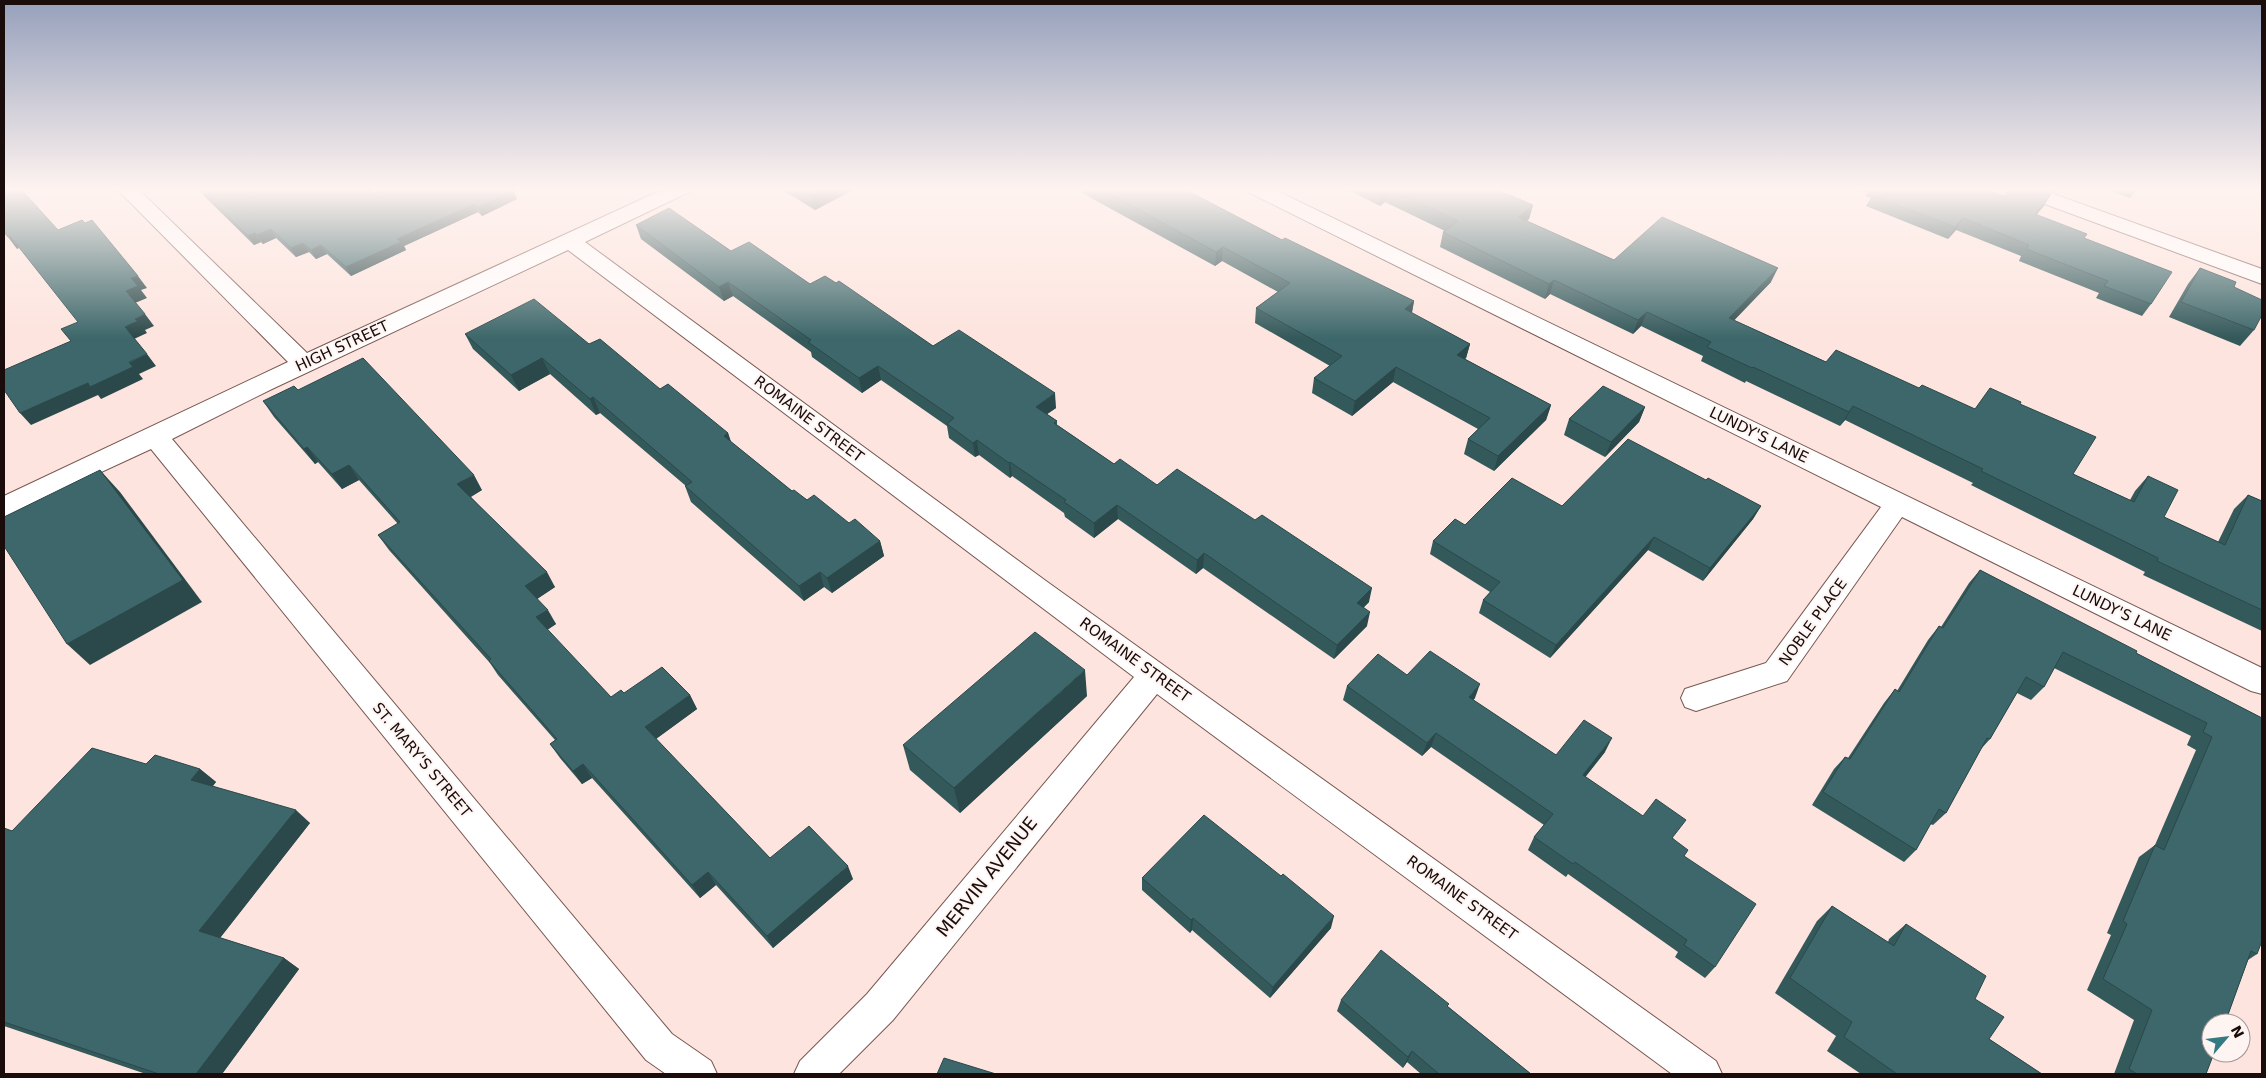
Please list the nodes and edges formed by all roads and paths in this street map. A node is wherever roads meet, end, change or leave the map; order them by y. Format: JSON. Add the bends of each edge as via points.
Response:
{"nodes":[{"id":1,"x":177,"y":238,"type":"edge"},
{"id":2,"x":575,"y":238,"type":"edge"},
{"id":3,"x":1358,"y":238,"type":"edge"},
{"id":4,"x":2156,"y":238,"type":"edge"},
{"id":5,"x":570,"y":241,"type":"junction"},
{"id":6,"x":2262,"y":277,"type":"edge"},
{"id":7,"x":304,"y":364,"type":"junction"},
{"id":8,"x":156,"y":436,"type":"junction"},
{"id":9,"x":1898,"y":503,"type":"junction"},
{"id":10,"x":4,"y":506,"type":"edge"},
{"id":11,"x":1155,"y":674,"type":"junction"},
{"id":12,"x":2262,"y":682,"type":"edge"},
{"id":13,"x":1696,"y":698,"type":"dead end"},
{"id":14,"x":698,"y":1074,"type":"edge"},
{"id":15,"x":813,"y":1074,"type":"edge"},
{"id":16,"x":1703,"y":1074,"type":"edge"}],
"edges":[{"from":1,"to":7,"type":"street"},
{"from":2,"to":5,"type":"street","name":"HIGH STREET"},
{"from":3,"to":9,"type":"street","name":"LUNDY'S LANE"},
{"from":4,"to":6,"type":"street"},
{"from":5,"to":7,"type":"street","name":"HIGH STREET"},
{"from":5,"to":11,"type":"street","name":"ROMAINE STREET"},
{"from":7,"to":8,"type":"street","name":"HIGH STREET"},
{"from":8,"to":10,"type":"street","name":"HIGH STREET"},
{"from":8,"to":14,"type":"street","name":"ST. MARY'S STREET","via":[[659,1047]]},
{"from":9,"to":12,"type":"street","name":"LUNDY'S LANE"},
{"from":9,"to":13,"type":"street","name":"NOBLE PLACE","via":[[1776,672]]},
{"from":11,"to":15,"type":"street","name":"MERVIN AVENUE","via":[[880,1007]]},
{"from":11,"to":16,"type":"street","name":"ROMAINE STREET"}]}
